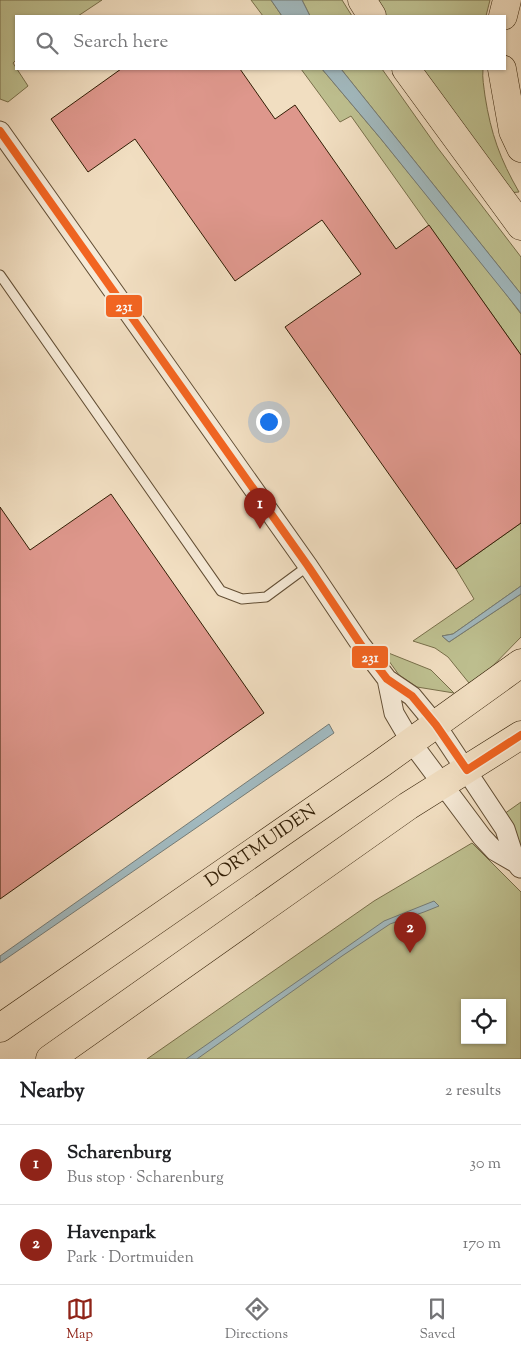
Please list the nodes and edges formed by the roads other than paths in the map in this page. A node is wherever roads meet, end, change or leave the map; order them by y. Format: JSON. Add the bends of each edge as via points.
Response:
{"nodes":[{"id":1,"x":362,"y":0,"type":"edge"},
{"id":2,"x":508,"y":0,"type":"edge"},
{"id":3,"x":371,"y":15,"type":"edge"},
{"id":4,"x":503,"y":15,"type":"edge"},
{"id":5,"x":407,"y":70,"type":"edge"},
{"id":6,"x":502,"y":70,"type":"edge"},
{"id":7,"x":0,"y":131,"type":"edge"},
{"id":8,"x":521,"y":148,"type":"edge"},
{"id":9,"x":521,"y":226,"type":"edge"},
{"id":10,"x":0,"y":275,"type":"edge"},
{"id":11,"x":308,"y":566,"type":"junction"},
{"id":12,"x":521,"y":663,"type":"edge"},
{"id":13,"x":387,"y":679,"type":"junction"},
{"id":14,"x":436,"y":725,"type":"junction"},
{"id":15,"x":521,"y":735,"type":"edge"},
{"id":16,"x":412,"y":742,"type":"junction"},
{"id":17,"x":467,"y":770,"type":"junction"},
{"id":18,"x":443,"y":784,"type":"junction"},
{"id":19,"x":518,"y":866,"type":"edge"},
{"id":20,"x":0,"y":1028,"type":"edge"},
{"id":21,"x":50,"y":1059,"type":"edge"}],
"edges":[{"from":1,"to":3,"type":"main road"},
{"from":2,"to":4,"type":"main road"},
{"from":5,"to":9,"type":"main road"},
{"from":6,"to":8,"type":"main road","via":[[513,131]]},
{"from":7,"to":11,"type":"street"},
{"from":10,"to":11,"type":"lane","via":[[222,591],[242,599],[266,597]]},
{"from":11,"to":13,"type":"street"},
{"from":12,"to":14,"type":"main road","name":"DORTMUIDEN"},
{"from":13,"to":14,"type":"street","via":[[412,696]]},
{"from":13,"to":16,"type":"street","via":[[394,713]]},
{"from":14,"to":16,"type":"main road","name":"DORTMUIDEN"},
{"from":14,"to":17,"type":"street"},
{"from":15,"to":17,"type":"main road"},
{"from":16,"to":18,"type":"street"},
{"from":16,"to":20,"type":"main road","name":"DORTMUIDEN"},
{"from":17,"to":18,"type":"main road"},
{"from":17,"to":19,"type":"street","via":[[505,829]]},
{"from":18,"to":19,"type":"street","via":[[482,837],[495,851]]},
{"from":18,"to":21,"type":"main road"}]}
